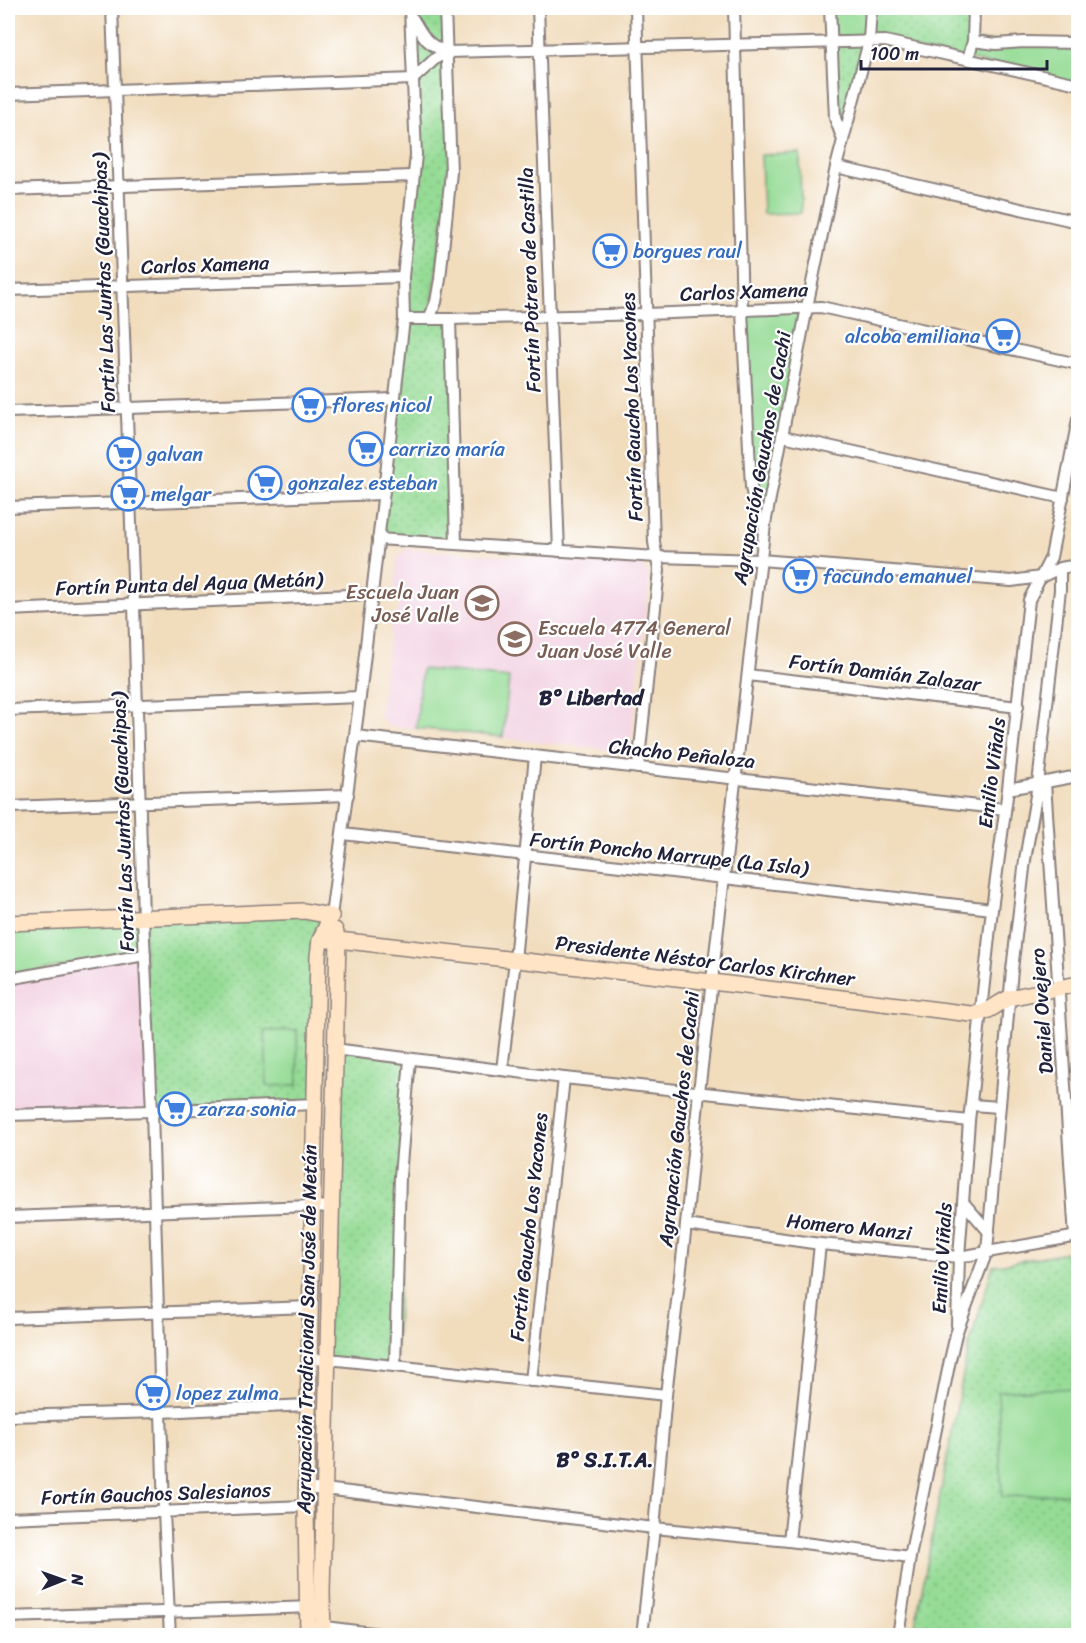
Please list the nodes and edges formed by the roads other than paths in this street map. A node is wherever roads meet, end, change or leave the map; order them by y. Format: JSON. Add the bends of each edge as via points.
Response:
{"nodes":[{"id":1,"x":112,"y":8,"type":"edge"},
{"id":2,"x":446,"y":8,"type":"edge"},
{"id":3,"x":538,"y":8,"type":"edge"},
{"id":4,"x":636,"y":8,"type":"edge"},
{"id":5,"x":734,"y":8,"type":"edge"},
{"id":6,"x":830,"y":8,"type":"edge"},
{"id":7,"x":871,"y":8,"type":"edge"},
{"id":8,"x":974,"y":8,"type":"edge"},
{"id":9,"x":411,"y":12,"type":"edge"},
{"id":10,"x":869,"y":40,"type":"junction"},
{"id":11,"x":973,"y":41,"type":"junction"},
{"id":12,"x":831,"y":43,"type":"junction"},
{"id":13,"x":1078,"y":43,"type":"edge"},
{"id":14,"x":735,"y":45,"type":"junction"},
{"id":15,"x":637,"y":48,"type":"junction"},
{"id":16,"x":539,"y":50,"type":"junction"},
{"id":17,"x":448,"y":52,"type":"junction"},
{"id":18,"x":968,"y":59,"type":"junction"},
{"id":19,"x":413,"y":80,"type":"junction"},
{"id":20,"x":1078,"y":84,"type":"edge"},
{"id":21,"x":115,"y":90,"type":"junction"},
{"id":22,"x":8,"y":94,"type":"edge"},
{"id":23,"x":843,"y":140,"type":"junction"},
{"id":24,"x":836,"y":167,"type":"junction"},
{"id":25,"x":413,"y":176,"type":"junction"},
{"id":26,"x":119,"y":186,"type":"junction"},
{"id":27,"x":8,"y":190,"type":"edge"},
{"id":28,"x":1078,"y":222,"type":"edge"},
{"id":29,"x":403,"y":277,"type":"junction"},
{"id":30,"x":123,"y":285,"type":"junction"},
{"id":31,"x":8,"y":290,"type":"edge"},
{"id":32,"x":807,"y":307,"type":"junction"},
{"id":33,"x":742,"y":310,"type":"junction"},
{"id":34,"x":646,"y":314,"type":"junction"},
{"id":35,"x":550,"y":316,"type":"junction"},
{"id":36,"x":404,"y":319,"type":"junction"},
{"id":37,"x":429,"y":319,"type":"junction"},
{"id":38,"x":450,"y":320,"type":"junction"},
{"id":39,"x":1078,"y":364,"type":"edge"},
{"id":40,"x":394,"y":399,"type":"junction"},
{"id":41,"x":126,"y":407,"type":"junction"},
{"id":42,"x":8,"y":412,"type":"edge"},
{"id":43,"x":1078,"y":419,"type":"edge"},
{"id":44,"x":783,"y":436,"type":"junction"},
{"id":45,"x":383,"y":494,"type":"junction"},
{"id":46,"x":1063,"y":498,"type":"junction"},
{"id":47,"x":130,"y":502,"type":"junction"},
{"id":48,"x":8,"y":507,"type":"edge"},
{"id":49,"x":765,"y":524,"type":"junction"},
{"id":50,"x":378,"y":539,"type":"junction"},
{"id":51,"x":456,"y":544,"type":"junction"},
{"id":52,"x":559,"y":551,"type":"junction"},
{"id":53,"x":657,"y":557,"type":"junction"},
{"id":54,"x":760,"y":561,"type":"junction"},
{"id":55,"x":1078,"y":565,"type":"edge"},
{"id":56,"x":1060,"y":568,"type":"junction"},
{"id":57,"x":1041,"y":577,"type":"junction"},
{"id":58,"x":372,"y":594,"type":"junction"},
{"id":59,"x":134,"y":605,"type":"junction"},
{"id":60,"x":8,"y":610,"type":"edge"},
{"id":61,"x":748,"y":675,"type":"junction"},
{"id":62,"x":360,"y":697,"type":"junction"},
{"id":63,"x":137,"y":706,"type":"junction"},
{"id":64,"x":1018,"y":707,"type":"junction"},
{"id":65,"x":8,"y":710,"type":"edge"},
{"id":66,"x":355,"y":736,"type":"junction"},
{"id":67,"x":535,"y":756,"type":"junction"},
{"id":68,"x":638,"y":768,"type":"junction"},
{"id":69,"x":1078,"y":776,"type":"edge"},
{"id":70,"x":736,"y":778,"type":"junction"},
{"id":71,"x":1041,"y":783,"type":"junction"},
{"id":72,"x":1008,"y":789,"type":"junction"},
{"id":73,"x":348,"y":795,"type":"junction"},
{"id":74,"x":141,"y":801,"type":"junction"},
{"id":75,"x":8,"y":807,"type":"edge"},
{"id":76,"x":1005,"y":810,"type":"junction"},
{"id":77,"x":343,"y":834,"type":"junction"},
{"id":78,"x":526,"y":855,"type":"junction"},
{"id":79,"x":724,"y":878,"type":"junction"},
{"id":80,"x":992,"y":909,"type":"junction"},
{"id":81,"x":331,"y":916,"type":"junction"},
{"id":82,"x":143,"y":918,"type":"junction"},
{"id":83,"x":8,"y":923,"type":"edge"},
{"id":84,"x":320,"y":940,"type":"junction"},
{"id":85,"x":338,"y":940,"type":"junction"},
{"id":86,"x":145,"y":955,"type":"junction"},
{"id":87,"x":515,"y":960,"type":"junction"},
{"id":88,"x":8,"y":979,"type":"edge"},
{"id":89,"x":712,"y":982,"type":"junction"},
{"id":90,"x":1078,"y":984,"type":"edge"},
{"id":91,"x":1059,"y":988,"type":"junction"},
{"id":92,"x":1009,"y":998,"type":"junction"},
{"id":93,"x":981,"y":1014,"type":"junction"},
{"id":94,"x":334,"y":1049,"type":"junction"},
{"id":95,"x":410,"y":1059,"type":"junction"},
{"id":96,"x":502,"y":1070,"type":"junction"},
{"id":97,"x":564,"y":1078,"type":"junction"},
{"id":98,"x":699,"y":1092,"type":"junction"},
{"id":99,"x":314,"y":1104,"type":"junction"},
{"id":100,"x":972,"y":1105,"type":"junction"},
{"id":101,"x":999,"y":1107,"type":"junction"},
{"id":102,"x":152,"y":1111,"type":"junction"},
{"id":103,"x":8,"y":1115,"type":"edge"},
{"id":104,"x":969,"y":1121,"type":"junction"},
{"id":105,"x":963,"y":1202,"type":"junction"},
{"id":106,"x":312,"y":1206,"type":"junction"},
{"id":107,"x":331,"y":1207,"type":"junction"},
{"id":108,"x":156,"y":1212,"type":"junction"},
{"id":109,"x":8,"y":1217,"type":"edge"},
{"id":110,"x":686,"y":1225,"type":"junction"},
{"id":111,"x":989,"y":1232,"type":"junction"},
{"id":112,"x":1077,"y":1237,"type":"edge"},
{"id":113,"x":820,"y":1244,"type":"junction"},
{"id":114,"x":987,"y":1251,"type":"junction"},
{"id":115,"x":959,"y":1257,"type":"junction"},
{"id":116,"x":310,"y":1307,"type":"junction"},
{"id":117,"x":158,"y":1313,"type":"junction"},
{"id":118,"x":8,"y":1317,"type":"edge"},
{"id":119,"x":956,"y":1334,"type":"junction"},
{"id":120,"x":308,"y":1359,"type":"junction"},
{"id":121,"x":327,"y":1360,"type":"junction"},
{"id":122,"x":395,"y":1366,"type":"junction"},
{"id":123,"x":531,"y":1381,"type":"junction"},
{"id":124,"x":666,"y":1395,"type":"junction"},
{"id":125,"x":307,"y":1405,"type":"junction"},
{"id":126,"x":160,"y":1412,"type":"junction"},
{"id":127,"x":8,"y":1416,"type":"edge"},
{"id":128,"x":306,"y":1489,"type":"junction"},
{"id":129,"x":324,"y":1489,"type":"junction"},
{"id":130,"x":306,"y":1506,"type":"junction"},
{"id":131,"x":164,"y":1512,"type":"junction"},
{"id":132,"x":8,"y":1518,"type":"edge"},
{"id":133,"x":654,"y":1528,"type":"junction"},
{"id":134,"x":789,"y":1541,"type":"junction"},
{"id":135,"x":910,"y":1557,"type":"junction"},
{"id":136,"x":314,"y":1607,"type":"junction"},
{"id":137,"x":169,"y":1612,"type":"junction"},
{"id":138,"x":8,"y":1617,"type":"edge"},
{"id":139,"x":315,"y":1631,"type":"edge"},
{"id":140,"x":170,"y":1635,"type":"edge"},
{"id":141,"x":396,"y":1635,"type":"edge"},
{"id":142,"x":642,"y":1635,"type":"edge"},
{"id":143,"x":898,"y":1635,"type":"edge"}],
"edges":[{"from":1,"to":21,"type":"street","name":"Fortín Las Juntas (Guachipas)"},
{"from":2,"to":17,"type":"street"},
{"from":3,"to":16,"type":"street","name":"Fortín Potrero de Castilla"},
{"from":4,"to":15,"type":"street","name":"Fortín Gaucho Los Yacones"},
{"from":5,"to":14,"type":"street"},
{"from":6,"to":12,"type":"street"},
{"from":7,"to":10,"type":"street","name":"Agrupación Gauchos de Cachi"},
{"from":8,"to":11,"type":"street"},
{"from":9,"to":17,"type":"street","via":[[427,42]]},
{"from":9,"to":19,"type":"street","name":"Agrupación Tradicional San José de Metán"},
{"from":10,"to":12,"type":"street"},
{"from":10,"to":18,"type":"street"},
{"from":10,"to":23,"type":"street","name":"Agrupación Gauchos de Cachi"},
{"from":11,"to":13,"type":"street"},
{"from":11,"to":18,"type":"street"},
{"from":12,"to":14,"type":"street"},
{"from":12,"to":23,"type":"street","via":[[835,118]]},
{"from":14,"to":15,"type":"street"},
{"from":14,"to":33,"type":"street"},
{"from":15,"to":16,"type":"street"},
{"from":15,"to":34,"type":"street","name":"Fortín Gaucho Los Yacones"},
{"from":16,"to":17,"type":"street"},
{"from":16,"to":35,"type":"street","name":"Fortín Potrero de Castilla"},
{"from":17,"to":19,"type":"street"},
{"from":17,"to":37,"type":"street","via":[[451,172],[440,279]]},
{"from":18,"to":20,"type":"street"},
{"from":19,"to":21,"type":"street"},
{"from":19,"to":25,"type":"street","name":"Agrupación Tradicional San José de Metán"},
{"from":21,"to":22,"type":"street"},
{"from":21,"to":26,"type":"street","name":"Fortín Las Juntas (Guachipas)"},
{"from":23,"to":24,"type":"street","name":"Agrupación Gauchos de Cachi"},
{"from":24,"to":28,"type":"street"},
{"from":24,"to":32,"type":"street","name":"Agrupación Gauchos de Cachi"},
{"from":25,"to":26,"type":"street"},
{"from":25,"to":29,"type":"street","name":"Agrupación Tradicional San José de Metán"},
{"from":26,"to":27,"type":"street"},
{"from":26,"to":30,"type":"street","name":"Fortín Las Juntas (Guachipas)"},
{"from":29,"to":30,"type":"street","name":"Carlos Xamena"},
{"from":29,"to":36,"type":"street","name":"Agrupación Tradicional San José de Metán"},
{"from":30,"to":31,"type":"street","name":"Carlos Xamena"},
{"from":30,"to":41,"type":"street","name":"Fortín Las Juntas (Guachipas)"},
{"from":32,"to":33,"type":"street","name":"Carlos Xamena"},
{"from":32,"to":39,"type":"street","name":"Carlos Xamena"},
{"from":32,"to":44,"type":"street","name":"Agrupación Gauchos de Cachi"},
{"from":33,"to":34,"type":"street","name":"Carlos Xamena"},
{"from":33,"to":49,"type":"street","via":[[751,488],[757,517]]},
{"from":34,"to":35,"type":"street","name":"Carlos Xamena"},
{"from":34,"to":53,"type":"street","name":"Fortín Gaucho Los Yacones"},
{"from":35,"to":38,"type":"street","name":"Carlos Xamena"},
{"from":35,"to":52,"type":"street","name":"Fortín Potrero de Castilla"},
{"from":36,"to":37,"type":"street","name":"Carlos Xamena"},
{"from":36,"to":40,"type":"street","name":"Agrupación Tradicional San José de Metán"},
{"from":37,"to":38,"type":"street","name":"Carlos Xamena"},
{"from":38,"to":51,"type":"street"},
{"from":40,"to":41,"type":"street"},
{"from":40,"to":45,"type":"street","name":"Agrupación Tradicional San José de Metán"},
{"from":41,"to":42,"type":"street"},
{"from":41,"to":47,"type":"street","name":"Fortín Las Juntas (Guachipas)"},
{"from":43,"to":46,"type":"street","name":"Emilio Viñals"},
{"from":44,"to":46,"type":"street"},
{"from":44,"to":49,"type":"street","name":"Agrupación Gauchos de Cachi"},
{"from":45,"to":47,"type":"street"},
{"from":45,"to":50,"type":"street","name":"Agrupación Tradicional San José de Metán"},
{"from":46,"to":57,"type":"street","name":"Emilio Viñals","via":[[1052,557]]},
{"from":47,"to":48,"type":"street"},
{"from":47,"to":59,"type":"street","name":"Fortín Las Juntas (Guachipas)"},
{"from":49,"to":54,"type":"street","name":"Agrupación Gauchos de Cachi"},
{"from":50,"to":51,"type":"street"},
{"from":50,"to":58,"type":"street","name":"Agrupación Tradicional San José de Metán"},
{"from":51,"to":52,"type":"street"},
{"from":52,"to":53,"type":"street"},
{"from":53,"to":54,"type":"street"},
{"from":53,"to":68,"type":"street","name":"Fortín Gaucho Los Yacones","via":[[659,570]]},
{"from":54,"to":57,"type":"street","via":[[1011,581]]},
{"from":54,"to":61,"type":"street","name":"Agrupación Gauchos de Cachi"},
{"from":55,"to":56,"type":"street"},
{"from":56,"to":57,"type":"street"},
{"from":56,"to":71,"type":"street","name":"Emilio Viñals"},
{"from":57,"to":64,"type":"street","name":"Emilio Viñals","via":[[1029,600]]},
{"from":58,"to":59,"type":"street","name":"Fortín Punta del Agua (Metán)"},
{"from":58,"to":62,"type":"street","name":"Agrupación Tradicional San José de Metán"},
{"from":59,"to":60,"type":"street","name":"Fortín Punta del Agua (Metán)"},
{"from":59,"to":63,"type":"street","name":"Fortín Las Juntas (Guachipas)"},
{"from":61,"to":64,"type":"street","name":"Fortín Damián Zalazar"},
{"from":61,"to":70,"type":"street","name":"Agrupación Gauchos de Cachi"},
{"from":62,"to":63,"type":"street"},
{"from":62,"to":66,"type":"street","name":"Agrupación Tradicional San José de Metán"},
{"from":63,"to":65,"type":"street"},
{"from":63,"to":74,"type":"street","name":"Fortín Las Juntas (Guachipas)"},
{"from":64,"to":72,"type":"street","name":"Emilio Viñals"},
{"from":66,"to":67,"type":"street","name":"Chacho Peñaloza"},
{"from":66,"to":73,"type":"street","name":"Agrupación Tradicional San José de Metán"},
{"from":67,"to":68,"type":"street","name":"Chacho Peñaloza"},
{"from":67,"to":78,"type":"street"},
{"from":68,"to":70,"type":"street","name":"Chacho Peñaloza"},
{"from":69,"to":71,"type":"street"},
{"from":70,"to":76,"type":"street","name":"Chacho Peñaloza"},
{"from":70,"to":79,"type":"street","name":"Agrupación Gauchos de Cachi"},
{"from":71,"to":72,"type":"street"},
{"from":71,"to":91,"type":"street","name":"Daniel Ovejero"},
{"from":71,"to":92,"type":"street","name":"Emilio Viñals","via":[[1025,860]]},
{"from":72,"to":76,"type":"street","name":"Emilio Viñals"},
{"from":73,"to":74,"type":"street"},
{"from":73,"to":77,"type":"street","name":"Agrupación Tradicional San José de Metán"},
{"from":74,"to":75,"type":"street"},
{"from":74,"to":82,"type":"street","name":"Fortín Las Juntas (Guachipas)"},
{"from":76,"to":80,"type":"street","name":"Emilio Viñals"},
{"from":77,"to":78,"type":"street","name":"Fortín Poncho Marrupe (La Isla)"},
{"from":77,"to":81,"type":"street","name":"Agrupación Tradicional San José de Metán"},
{"from":78,"to":79,"type":"street","name":"Fortín Poncho Marrupe (La Isla)"},
{"from":78,"to":87,"type":"street"},
{"from":79,"to":80,"type":"street","name":"Fortín Poncho Marrupe (La Isla)"},
{"from":79,"to":89,"type":"street","name":"Agrupación Gauchos de Cachi"},
{"from":80,"to":93,"type":"street","name":"Emilio Viñals"},
{"from":81,"to":82,"type":"street","via":[[304,911]]},
{"from":81,"to":84,"type":"street","name":"Agrupación Tradicional San José de Metán"},
{"from":81,"to":85,"type":"street","name":"Agrupación Tradicional San José de Metán"},
{"from":82,"to":83,"type":"street"},
{"from":82,"to":86,"type":"street","name":"Fortín Las Juntas (Guachipas)"},
{"from":84,"to":85,"type":"street","name":"Presidente Néstor Carlos Kirchner"},
{"from":84,"to":99,"type":"street","name":"Agrupación Tradicional San José de Metán"},
{"from":85,"to":87,"type":"street","name":"Presidente Néstor Carlos Kirchner"},
{"from":85,"to":94,"type":"street","name":"Agrupación Tradicional San José de Metán"},
{"from":86,"to":88,"type":"street"},
{"from":86,"to":102,"type":"street","name":"Fortín Las Juntas (Guachipas)"},
{"from":87,"to":89,"type":"street","name":"Presidente Néstor Carlos Kirchner"},
{"from":87,"to":96,"type":"street"},
{"from":89,"to":93,"type":"street","name":"Presidente Néstor Carlos Kirchner"},
{"from":89,"to":98,"type":"street","name":"Agrupación Gauchos de Cachi"},
{"from":90,"to":91,"type":"street"},
{"from":91,"to":92,"type":"street"},
{"from":91,"to":112,"type":"street","name":"Daniel Ovejero"},
{"from":92,"to":93,"type":"street"},
{"from":92,"to":101,"type":"street","name":"Emilio Viñals"},
{"from":93,"to":100,"type":"street","name":"Emilio Viñals"},
{"from":94,"to":95,"type":"street"},
{"from":94,"to":107,"type":"street","name":"Agrupación Tradicional San José de Metán"},
{"from":95,"to":96,"type":"street"},
{"from":95,"to":122,"type":"street","via":[[400,1176]]},
{"from":96,"to":97,"type":"street"},
{"from":97,"to":98,"type":"street"},
{"from":97,"to":123,"type":"street","name":"Fortín Gaucho Los Yacones"},
{"from":98,"to":104,"type":"street"},
{"from":98,"to":110,"type":"street","name":"Agrupación Gauchos de Cachi"},
{"from":99,"to":102,"type":"street"},
{"from":99,"to":106,"type":"street","name":"Agrupación Tradicional San José de Metán"},
{"from":100,"to":101,"type":"street"},
{"from":100,"to":104,"type":"street","name":"Emilio Viñals"},
{"from":101,"to":111,"type":"street","name":"Emilio Viñals"},
{"from":102,"to":103,"type":"street"},
{"from":102,"to":108,"type":"street","name":"Fortín Las Juntas (Guachipas)"},
{"from":104,"to":105,"type":"street","name":"Emilio Viñals"},
{"from":105,"to":111,"type":"street"},
{"from":105,"to":115,"type":"street","name":"Emilio Viñals"},
{"from":106,"to":107,"type":"street"},
{"from":106,"to":108,"type":"street"},
{"from":106,"to":116,"type":"street","name":"Agrupación Tradicional San José de Metán"},
{"from":107,"to":121,"type":"street","name":"Agrupación Tradicional San José de Metán"},
{"from":108,"to":109,"type":"street"},
{"from":108,"to":117,"type":"street","name":"Fortín Las Juntas (Guachipas)"},
{"from":110,"to":113,"type":"street","name":"Homero Manzi"},
{"from":110,"to":124,"type":"street","name":"Agrupación Gauchos de Cachi"},
{"from":111,"to":114,"type":"street","name":"Emilio Viñals"},
{"from":112,"to":114,"type":"street","name":"Homero Manzi"},
{"from":113,"to":115,"type":"street","name":"Homero Manzi"},
{"from":113,"to":134,"type":"street"},
{"from":114,"to":115,"type":"street","name":"Homero Manzi"},
{"from":114,"to":119,"type":"street","name":"Emilio Viñals"},
{"from":115,"to":119,"type":"street","name":"Emilio Viñals"},
{"from":116,"to":117,"type":"street"},
{"from":116,"to":120,"type":"street","name":"Agrupación Tradicional San José de Metán"},
{"from":117,"to":118,"type":"street"},
{"from":117,"to":126,"type":"street","name":"Fortín Las Juntas (Guachipas)"},
{"from":119,"to":135,"type":"street"},
{"from":120,"to":121,"type":"street"},
{"from":120,"to":125,"type":"street","name":"Agrupación Tradicional San José de Metán"},
{"from":121,"to":122,"type":"street"},
{"from":121,"to":129,"type":"street","name":"Agrupación Tradicional San José de Metán"},
{"from":122,"to":123,"type":"street"},
{"from":123,"to":124,"type":"street"},
{"from":124,"to":133,"type":"street","name":"Agrupación Gauchos de Cachi"},
{"from":125,"to":126,"type":"street"},
{"from":125,"to":128,"type":"street","name":"Agrupación Tradicional San José de Metán"},
{"from":126,"to":127,"type":"street"},
{"from":126,"to":131,"type":"street","name":"Fortín Las Juntas (Guachipas)"},
{"from":128,"to":129,"type":"street"},
{"from":128,"to":130,"type":"street","name":"Agrupación Tradicional San José de Metán"},
{"from":129,"to":133,"type":"street"},
{"from":129,"to":136,"type":"street","name":"Agrupación Tradicional San José de Metán"},
{"from":130,"to":131,"type":"street","name":"Fortín Gauchos Salesianos"},
{"from":130,"to":136,"type":"street","name":"Agrupación Tradicional San José de Metán"},
{"from":131,"to":132,"type":"street","name":"Fortín Gauchos Salesianos"},
{"from":131,"to":137,"type":"street","name":"Fortín Las Juntas (Guachipas)"},
{"from":133,"to":134,"type":"street"},
{"from":133,"to":142,"type":"street","name":"Agrupación Gauchos de Cachi"},
{"from":134,"to":135,"type":"street"},
{"from":135,"to":143,"type":"street"},
{"from":136,"to":137,"type":"street"},
{"from":136,"to":139,"type":"street","name":"Agrupación Tradicional San José de Metán"},
{"from":137,"to":138,"type":"street"},
{"from":137,"to":140,"type":"street","name":"Fortín Las Juntas (Guachipas)"},
{"from":139,"to":141,"type":"street"}]}
